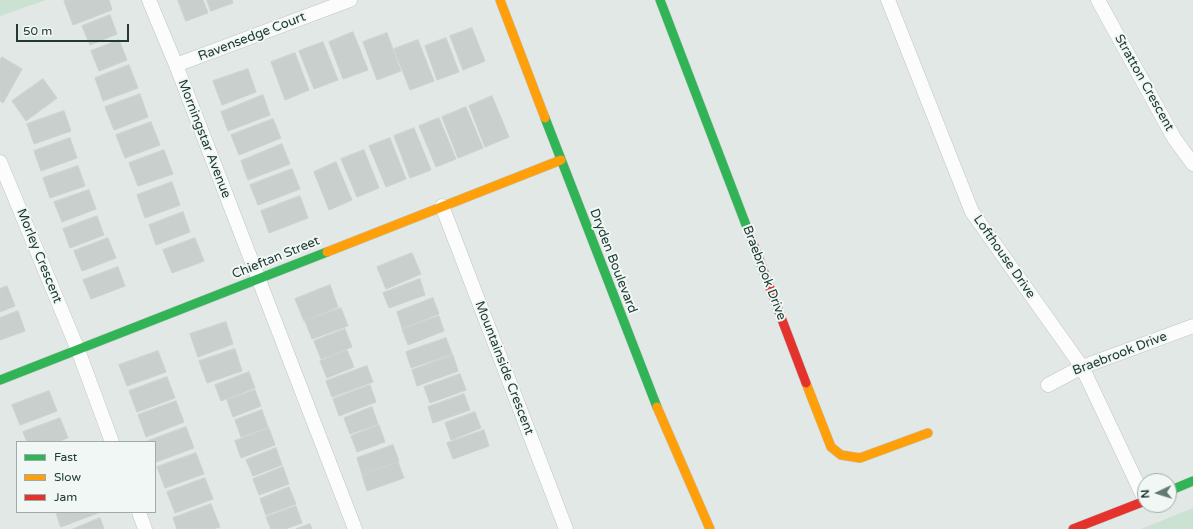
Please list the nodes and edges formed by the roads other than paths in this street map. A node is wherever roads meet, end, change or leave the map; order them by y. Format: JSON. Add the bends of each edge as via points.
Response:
{"nodes":[{"id":1,"x":149,"y":0,"type":"edge"},
{"id":2,"x":350,"y":0,"type":"edge"},
{"id":3,"x":500,"y":0,"type":"edge"},
{"id":4,"x":660,"y":0,"type":"edge"},
{"id":5,"x":888,"y":0,"type":"edge"},
{"id":6,"x":1098,"y":0,"type":"edge"},
{"id":7,"x":176,"y":65,"type":"junction"},
{"id":8,"x":561,"y":160,"type":"junction"},
{"id":9,"x":0,"y":162,"type":"edge"},
{"id":10,"x":1193,"y":164,"type":"edge"},
{"id":11,"x":442,"y":206,"type":"junction"},
{"id":12,"x":258,"y":278,"type":"junction"},
{"id":13,"x":1193,"y":326,"type":"edge"},
{"id":14,"x":78,"y":350,"type":"junction"},
{"id":15,"x":1082,"y":367,"type":"junction"},
{"id":16,"x":0,"y":380,"type":"edge"},
{"id":17,"x":1048,"y":385,"type":"dead end"},
{"id":18,"x":928,"y":433,"type":"dead end"},
{"id":19,"x":112,"y":441,"type":"edge"},
{"id":20,"x":1193,"y":481,"type":"edge"},
{"id":21,"x":1137,"y":483,"type":"edge"},
{"id":22,"x":1177,"y":488,"type":"edge"},
{"id":23,"x":1137,"y":503,"type":"edge"},
{"id":24,"x":139,"y":513,"type":"edge"},
{"id":25,"x":145,"y":529,"type":"edge"},
{"id":26,"x":355,"y":529,"type":"edge"},
{"id":27,"x":566,"y":529,"type":"edge"},
{"id":28,"x":710,"y":529,"type":"edge"},
{"id":29,"x":1073,"y":529,"type":"edge"}],
"edges":[{"from":1,"to":7,"type":"street","name":"Morningstar Avenue"},
{"from":2,"to":7,"type":"street","name":"Ravensedge Court"},
{"from":3,"to":8,"type":"street","name":"Dryden Boulevard"},
{"from":4,"to":18,"type":"street","name":"Braebrook Drive","via":[[831,447],[841,455],[860,458]]},
{"from":5,"to":15,"type":"street","name":"Lofthouse Drive","via":[[972,212]]},
{"from":6,"to":10,"type":"street","name":"Stratton Crescent","via":[[1174,138]]},
{"from":7,"to":12,"type":"street","name":"Morningstar Avenue"},
{"from":8,"to":11,"type":"street","name":"Chieftan Street"},
{"from":8,"to":28,"type":"street","name":"Dryden Boulevard","via":[[648,388]]},
{"from":9,"to":14,"type":"street","name":"Morley Crescent"},
{"from":11,"to":12,"type":"street","name":"Chieftan Street"},
{"from":11,"to":27,"type":"street","name":"Mountainside Crescent"},
{"from":12,"to":14,"type":"street","name":"Chieftan Street"},
{"from":12,"to":26,"type":"street"},
{"from":13,"to":15,"type":"street","name":"Braebrook Drive"},
{"from":14,"to":16,"type":"street","name":"Chieftan Street"},
{"from":14,"to":19,"type":"street","name":"Morley Crescent"},
{"from":15,"to":17,"type":"street","name":"Braebrook Drive"},
{"from":15,"to":21,"type":"street","name":"Lofthouse Drive"},
{"from":20,"to":22,"type":"street"},
{"from":23,"to":29,"type":"street"},
{"from":24,"to":25,"type":"street"}]}
